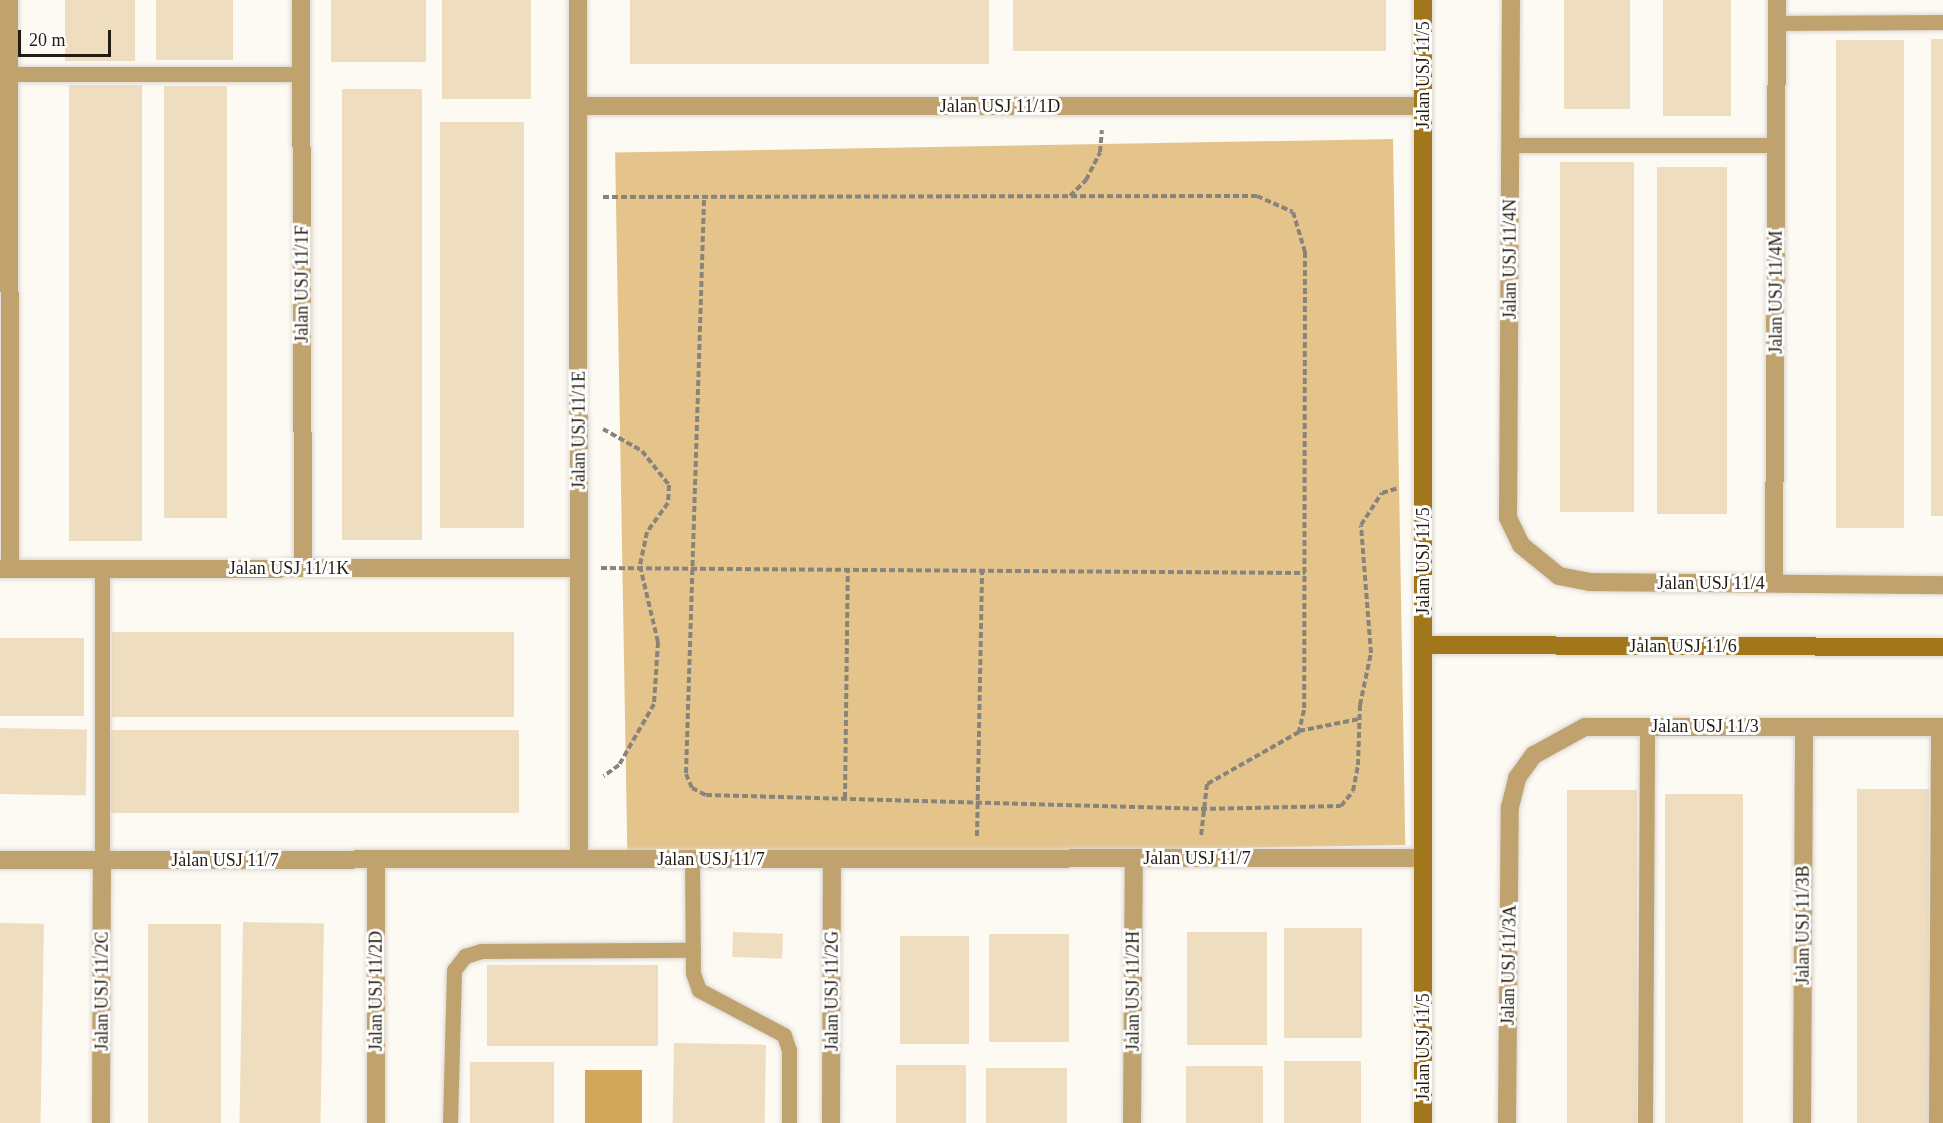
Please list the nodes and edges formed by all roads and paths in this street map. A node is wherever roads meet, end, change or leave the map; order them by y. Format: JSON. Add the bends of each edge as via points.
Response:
{"nodes":[{"id":1,"x":9,"y":0,"type":"edge"},
{"id":2,"x":302,"y":0,"type":"edge"},
{"id":3,"x":578,"y":0,"type":"edge"},
{"id":4,"x":1423,"y":0,"type":"edge"},
{"id":5,"x":1511,"y":0,"type":"edge"},
{"id":6,"x":1777,"y":0,"type":"edge"},
{"id":7,"x":1943,"y":22,"type":"edge"},
{"id":8,"x":1777,"y":23,"type":"junction"},
{"id":9,"x":9,"y":74,"type":"junction"},
{"id":10,"x":302,"y":74,"type":"junction"},
{"id":11,"x":578,"y":106,"type":"junction"},
{"id":12,"x":1104,"y":106,"type":"junction"},
{"id":13,"x":1423,"y":106,"type":"junction"},
{"id":14,"x":1510,"y":146,"type":"junction"},
{"id":15,"x":1777,"y":146,"type":"junction"},
{"id":16,"x":578,"y":197,"type":"junction"},
{"id":17,"x":1070,"y":197,"type":"junction"},
{"id":18,"x":704,"y":200,"type":"junction"},
{"id":19,"x":5,"y":287,"type":"edge"},
{"id":20,"x":579,"y":416,"type":"junction"},
{"id":21,"x":5,"y":435,"type":"edge"},
{"id":22,"x":1402,"y":487,"type":"dead end"},
{"id":23,"x":1508,"y":518,"type":"joint"},
{"id":24,"x":640,"y":566,"type":"junction"},
{"id":25,"x":694,"y":566,"type":"junction"},
{"id":26,"x":303,"y":568,"type":"junction"},
{"id":27,"x":579,"y":568,"type":"junction"},
{"id":28,"x":848,"y":568,"type":"junction"},
{"id":29,"x":5,"y":569,"type":"edge"},
{"id":30,"x":102,"y":569,"type":"junction"},
{"id":31,"x":982,"y":570,"type":"junction"},
{"id":32,"x":1305,"y":573,"type":"junction"},
{"id":33,"x":1774,"y":583,"type":"junction"},
{"id":34,"x":1943,"y":585,"type":"edge"},
{"id":35,"x":1423,"y":645,"type":"junction"},
{"id":36,"x":1943,"y":646,"type":"edge"},
{"id":37,"x":1359,"y":719,"type":"junction"},
{"id":38,"x":1647,"y":726,"type":"junction"},
{"id":39,"x":1804,"y":727,"type":"junction"},
{"id":40,"x":1940,"y":727,"type":"edge"},
{"id":41,"x":1299,"y":732,"type":"junction"},
{"id":42,"x":579,"y":794,"type":"junction"},
{"id":43,"x":845,"y":798,"type":"junction"},
{"id":44,"x":980,"y":802,"type":"junction"},
{"id":45,"x":1510,"y":807,"type":"joint"},
{"id":46,"x":1201,"y":809,"type":"junction"},
{"id":47,"x":1134,"y":858,"type":"junction"},
{"id":48,"x":1201,"y":858,"type":"junction"},
{"id":49,"x":1423,"y":858,"type":"junction"},
{"id":50,"x":376,"y":859,"type":"junction"},
{"id":51,"x":579,"y":859,"type":"junction"},
{"id":52,"x":692,"y":859,"type":"junction"},
{"id":53,"x":832,"y":859,"type":"junction"},
{"id":54,"x":975,"y":859,"type":"junction"},
{"id":55,"x":0,"y":860,"type":"edge"},
{"id":56,"x":102,"y":860,"type":"junction"},
{"id":57,"x":693,"y":950,"type":"junction"},
{"id":58,"x":101,"y":1123,"type":"edge"},
{"id":59,"x":376,"y":1123,"type":"edge"},
{"id":60,"x":450,"y":1123,"type":"edge"},
{"id":61,"x":789,"y":1123,"type":"edge"},
{"id":62,"x":831,"y":1123,"type":"edge"},
{"id":63,"x":1132,"y":1123,"type":"edge"},
{"id":64,"x":1423,"y":1123,"type":"edge"},
{"id":65,"x":1508,"y":1123,"type":"edge"},
{"id":66,"x":1645,"y":1123,"type":"edge"},
{"id":67,"x":1802,"y":1123,"type":"edge"},
{"id":68,"x":1936,"y":1123,"type":"edge"}],
"edges":[{"from":1,"to":9,"type":"street"},
{"from":2,"to":10,"type":"street","name":"Jalan USJ 11/1F"},
{"from":3,"to":11,"type":"street","name":"Jalan USJ 11/1E"},
{"from":4,"to":13,"type":"street","name":"Jalan USJ 11/5"},
{"from":5,"to":14,"type":"street","name":"Jalan USJ 11/4N"},
{"from":6,"to":8,"type":"street","name":"Jalan USJ 11/4M"},
{"from":7,"to":8,"type":"lane"},
{"from":8,"to":15,"type":"street","name":"Jalan USJ 11/4M"},
{"from":9,"to":10,"type":"lane"},
{"from":9,"to":19,"type":"street"},
{"from":10,"to":26,"type":"street","name":"Jalan USJ 11/1F"},
{"from":11,"to":12,"type":"street","name":"Jalan USJ 11/1D"},
{"from":11,"to":16,"type":"street","name":"Jalan USJ 11/1E"},
{"from":12,"to":13,"type":"street","name":"Jalan USJ 11/1D"},
{"from":12,"to":17,"type":"path","via":[[1100,152],[1086,180]]},
{"from":13,"to":35,"type":"street","name":"Jalan USJ 11/5"},
{"from":14,"to":15,"type":"lane"},
{"from":14,"to":23,"type":"street","name":"Jalan USJ 11/4N"},
{"from":15,"to":33,"type":"street","name":"Jalan USJ 11/4M"},
{"from":16,"to":18,"type":"path"},
{"from":16,"to":20,"type":"street","name":"Jalan USJ 11/1E"},
{"from":17,"to":18,"type":"path"},
{"from":17,"to":32,"type":"path","via":[[1257,196],[1293,212],[1305,252]]},
{"from":18,"to":25,"type":"path"},
{"from":19,"to":21,"type":"street"},
{"from":20,"to":24,"type":"path","via":[[642,451],[669,485],[668,503],[647,532]]},
{"from":20,"to":27,"type":"street","name":"Jalan USJ 11/1E"},
{"from":21,"to":29,"type":"street"},
{"from":22,"to":37,"type":"path","via":[[1382,493],[1361,525],[1371,653]]},
{"from":23,"to":33,"type":"street","name":"Jalan USJ 11/4","via":[[1521,545],[1559,576],[1590,582]]},
{"from":24,"to":25,"type":"path"},
{"from":24,"to":27,"type":"path"},
{"from":24,"to":42,"type":"path","via":[[658,642],[654,704],[620,765]]},
{"from":25,"to":28,"type":"path"},
{"from":25,"to":43,"type":"path","via":[[686,774],[692,788],[706,795]]},
{"from":26,"to":27,"type":"street","name":"Jalan USJ 11/1K"},
{"from":26,"to":30,"type":"street","name":"Jalan USJ 11/1K"},
{"from":27,"to":42,"type":"street","name":"Jalan USJ 11/1E"},
{"from":28,"to":31,"type":"path"},
{"from":28,"to":43,"type":"path"},
{"from":29,"to":30,"type":"street","name":"Jalan USJ 11/1K"},
{"from":30,"to":56,"type":"lane"},
{"from":31,"to":32,"type":"path"},
{"from":31,"to":44,"type":"path"},
{"from":32,"to":41,"type":"path","via":[[1304,710]]},
{"from":33,"to":34,"type":"street","name":"Jalan USJ 11/4"},
{"from":35,"to":36,"type":"street","name":"Jalan USJ 11/6"},
{"from":35,"to":49,"type":"street","name":"Jalan USJ 11/5"},
{"from":37,"to":41,"type":"path"},
{"from":37,"to":46,"type":"path","via":[[1359,765],[1353,791],[1341,806]]},
{"from":38,"to":39,"type":"street","name":"Jalan USJ 11/3"},
{"from":38,"to":45,"type":"street","name":"Jalan USJ 11/3","via":[[1585,727],[1556,738],[1534,755],[1517,778]]},
{"from":38,"to":66,"type":"lane"},
{"from":39,"to":40,"type":"street","name":"Jalan USJ 11/3"},
{"from":39,"to":67,"type":"street","name":"Jalan USJ 11/3B"},
{"from":40,"to":68,"type":"lane"},
{"from":41,"to":46,"type":"path","via":[[1207,784]]},
{"from":42,"to":51,"type":"street","name":"Jalan USJ 11/1E"},
{"from":43,"to":44,"type":"path"},
{"from":44,"to":46,"type":"path"},
{"from":44,"to":54,"type":"path"},
{"from":45,"to":65,"type":"street","name":"Jalan USJ 11/3A"},
{"from":46,"to":48,"type":"path"},
{"from":47,"to":48,"type":"street","name":"Jalan USJ 11/7"},
{"from":47,"to":54,"type":"street","name":"Jalan USJ 11/7"},
{"from":47,"to":63,"type":"street","name":"Jalan USJ 11/2H"},
{"from":48,"to":49,"type":"street","name":"Jalan USJ 11/7"},
{"from":49,"to":64,"type":"street","name":"Jalan USJ 11/5"},
{"from":50,"to":51,"type":"street","name":"Jalan USJ 11/7"},
{"from":50,"to":56,"type":"street","name":"Jalan USJ 11/7"},
{"from":50,"to":59,"type":"street","name":"Jalan USJ 11/2D"},
{"from":51,"to":52,"type":"street","name":"Jalan USJ 11/7"},
{"from":52,"to":53,"type":"street","name":"Jalan USJ 11/7"},
{"from":52,"to":57,"type":"lane"},
{"from":53,"to":54,"type":"street","name":"Jalan USJ 11/7"},
{"from":53,"to":62,"type":"street","name":"Jalan USJ 11/2G"},
{"from":55,"to":56,"type":"street","name":"Jalan USJ 11/7"},
{"from":56,"to":58,"type":"street","name":"Jalan USJ 11/2C"},
{"from":57,"to":60,"type":"lane","via":[[481,951],[465,956],[454,970]]},
{"from":57,"to":61,"type":"lane","via":[[699,990],[783,1035],[789,1050]]}]}
